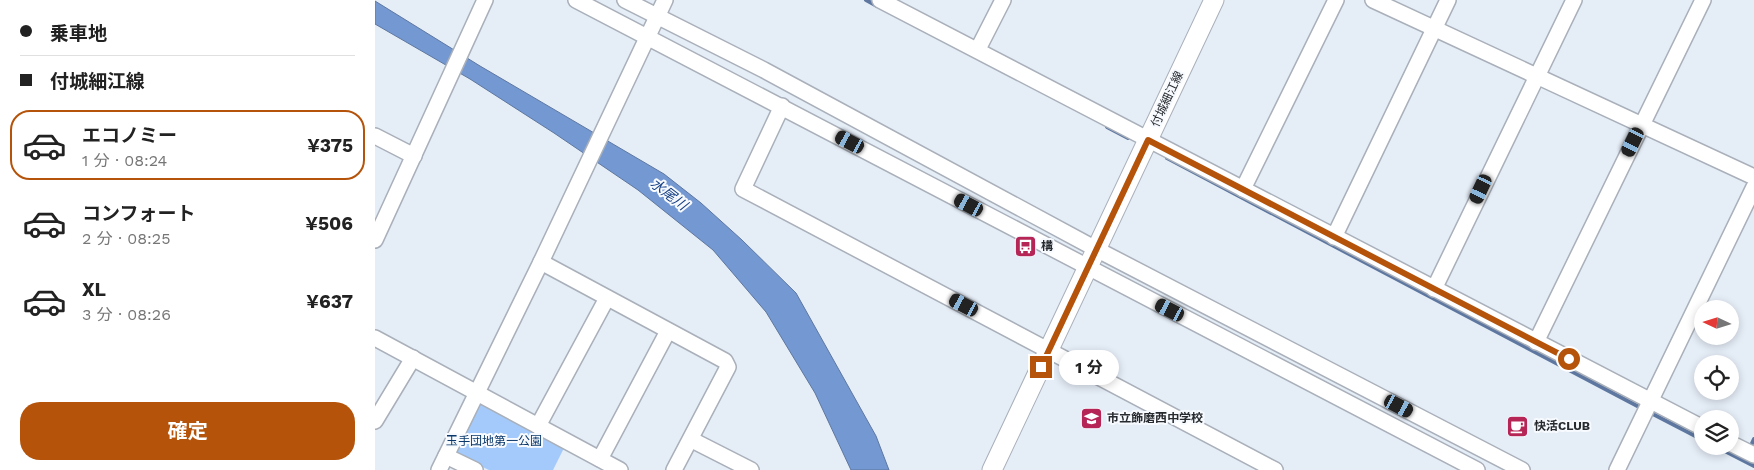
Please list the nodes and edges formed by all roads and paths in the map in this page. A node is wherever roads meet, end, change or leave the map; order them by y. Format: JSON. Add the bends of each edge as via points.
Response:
{"nodes":[{"id":1,"x":485,"y":0,"type":"edge"},
{"id":2,"x":576,"y":0,"type":"edge"},
{"id":3,"x":625,"y":0,"type":"edge"},
{"id":4,"x":665,"y":0,"type":"edge"},
{"id":5,"x":880,"y":0,"type":"edge"},
{"id":6,"x":1003,"y":0,"type":"edge"},
{"id":7,"x":1215,"y":0,"type":"edge"},
{"id":8,"x":1336,"y":0,"type":"edge"},
{"id":9,"x":1373,"y":0,"type":"edge"},
{"id":10,"x":1448,"y":0,"type":"edge"},
{"id":11,"x":1574,"y":0,"type":"edge"},
{"id":12,"x":1703,"y":0,"type":"edge"},
{"id":13,"x":897,"y":4,"type":"edge"},
{"id":14,"x":657,"y":17,"type":"junction"},
{"id":15,"x":1434,"y":29,"type":"junction"},
{"id":16,"x":647,"y":37,"type":"junction"},
{"id":17,"x":979,"y":49,"type":"junction"},
{"id":18,"x":1536,"y":76,"type":"junction"},
{"id":19,"x":782,"y":106,"type":"junction"},
{"id":20,"x":1641,"y":125,"type":"junction"},
{"id":21,"x":375,"y":136,"type":"edge"},
{"id":22,"x":1148,"y":140,"type":"junction"},
{"id":23,"x":414,"y":156,"type":"junction"},
{"id":24,"x":1754,"y":177,"type":"edge"},
{"id":25,"x":1754,"y":187,"type":"edge"},
{"id":26,"x":1243,"y":189,"type":"junction"},
{"id":27,"x":1334,"y":237,"type":"junction"},
{"id":28,"x":375,"y":240,"type":"edge"},
{"id":29,"x":1096,"y":249,"type":"junction"},
{"id":30,"x":541,"y":262,"type":"junction"},
{"id":31,"x":1087,"y":268,"type":"junction"},
{"id":32,"x":1434,"y":289,"type":"junction"},
{"id":33,"x":607,"y":298,"type":"junction"},
{"id":34,"x":668,"y":331,"type":"junction"},
{"id":35,"x":375,"y":338,"type":"edge"},
{"id":36,"x":1536,"y":342,"type":"junction"},
{"id":37,"x":1049,"y":350,"type":"junction"},
{"id":38,"x":413,"y":358,"type":"junction"},
{"id":39,"x":476,"y":391,"type":"junction"},
{"id":40,"x":1651,"y":401,"type":"junction"},
{"id":41,"x":375,"y":421,"type":"edge"},
{"id":42,"x":1694,"y":423,"type":"edge"},
{"id":43,"x":538,"y":426,"type":"junction"},
{"id":44,"x":691,"y":440,"type":"junction"},
{"id":45,"x":1739,"y":447,"type":"edge"},
{"id":46,"x":1754,"y":455,"type":"edge"},
{"id":47,"x":446,"y":456,"type":"junction"},
{"id":48,"x":600,"y":459,"type":"junction"},
{"id":49,"x":439,"y":470,"type":"edge"},
{"id":50,"x":475,"y":470,"type":"edge"},
{"id":51,"x":620,"y":470,"type":"edge"},
{"id":52,"x":674,"y":470,"type":"edge"},
{"id":53,"x":751,"y":470,"type":"edge"},
{"id":54,"x":993,"y":470,"type":"edge"},
{"id":55,"x":1275,"y":470,"type":"edge"},
{"id":56,"x":1477,"y":470,"type":"edge"},
{"id":57,"x":1522,"y":470,"type":"edge"},
{"id":58,"x":1617,"y":470,"type":"edge"}],
"edges":[{"from":1,"to":23,"type":"street"},
{"from":2,"to":16,"type":"street"},
{"from":3,"to":14,"type":"street"},
{"from":4,"to":14,"type":"street"},
{"from":5,"to":13,"type":"street"},
{"from":6,"to":17,"type":"street"},
{"from":7,"to":22,"type":"main road","name":"付城細江線"},
{"from":8,"to":26,"type":"street"},
{"from":9,"to":15,"type":"street"},
{"from":10,"to":15,"type":"street"},
{"from":11,"to":18,"type":"street"},
{"from":12,"to":20,"type":"street"},
{"from":13,"to":17,"type":"street"},
{"from":14,"to":16,"type":"street"},
{"from":14,"to":29,"type":"street","via":[[764,70]]},
{"from":15,"to":18,"type":"street"},
{"from":15,"to":27,"type":"street"},
{"from":16,"to":19,"type":"street"},
{"from":16,"to":30,"type":"street"},
{"from":17,"to":22,"type":"street"},
{"from":18,"to":20,"type":"street"},
{"from":18,"to":32,"type":"street"},
{"from":19,"to":31,"type":"street"},
{"from":19,"to":37,"type":"street","via":[[743,189]]},
{"from":20,"to":24,"type":"street"},
{"from":20,"to":36,"type":"street"},
{"from":21,"to":23,"type":"street"},
{"from":22,"to":26,"type":"street"},
{"from":22,"to":29,"type":"main road","name":"付城細江線"},
{"from":23,"to":28,"type":"street"},
{"from":25,"to":40,"type":"street"},
{"from":26,"to":27,"type":"street"},
{"from":27,"to":32,"type":"street"},
{"from":29,"to":31,"type":"main road","name":"付城細江線"},
{"from":29,"to":57,"type":"street"},
{"from":30,"to":33,"type":"street"},
{"from":30,"to":39,"type":"street"},
{"from":31,"to":37,"type":"main road","name":"付城細江線"},
{"from":31,"to":56,"type":"street"},
{"from":32,"to":36,"type":"street"},
{"from":33,"to":34,"type":"street"},
{"from":33,"to":43,"type":"street"},
{"from":34,"to":44,"type":"street","via":[[725,361],[728,367]]},
{"from":34,"to":48,"type":"street"},
{"from":35,"to":38,"type":"street"},
{"from":36,"to":40,"type":"street"},
{"from":37,"to":54,"type":"main road","name":"付城細江線"},
{"from":37,"to":55,"type":"street"},
{"from":38,"to":39,"type":"street"},
{"from":38,"to":41,"type":"street"},
{"from":39,"to":43,"type":"street"},
{"from":39,"to":47,"type":"street"},
{"from":40,"to":42,"type":"street"},
{"from":40,"to":58,"type":"street"},
{"from":43,"to":48,"type":"street"},
{"from":44,"to":52,"type":"street"},
{"from":44,"to":53,"type":"street"},
{"from":45,"to":46,"type":"street"},
{"from":47,"to":49,"type":"street"},
{"from":47,"to":50,"type":"street"},
{"from":48,"to":51,"type":"street"}]}
